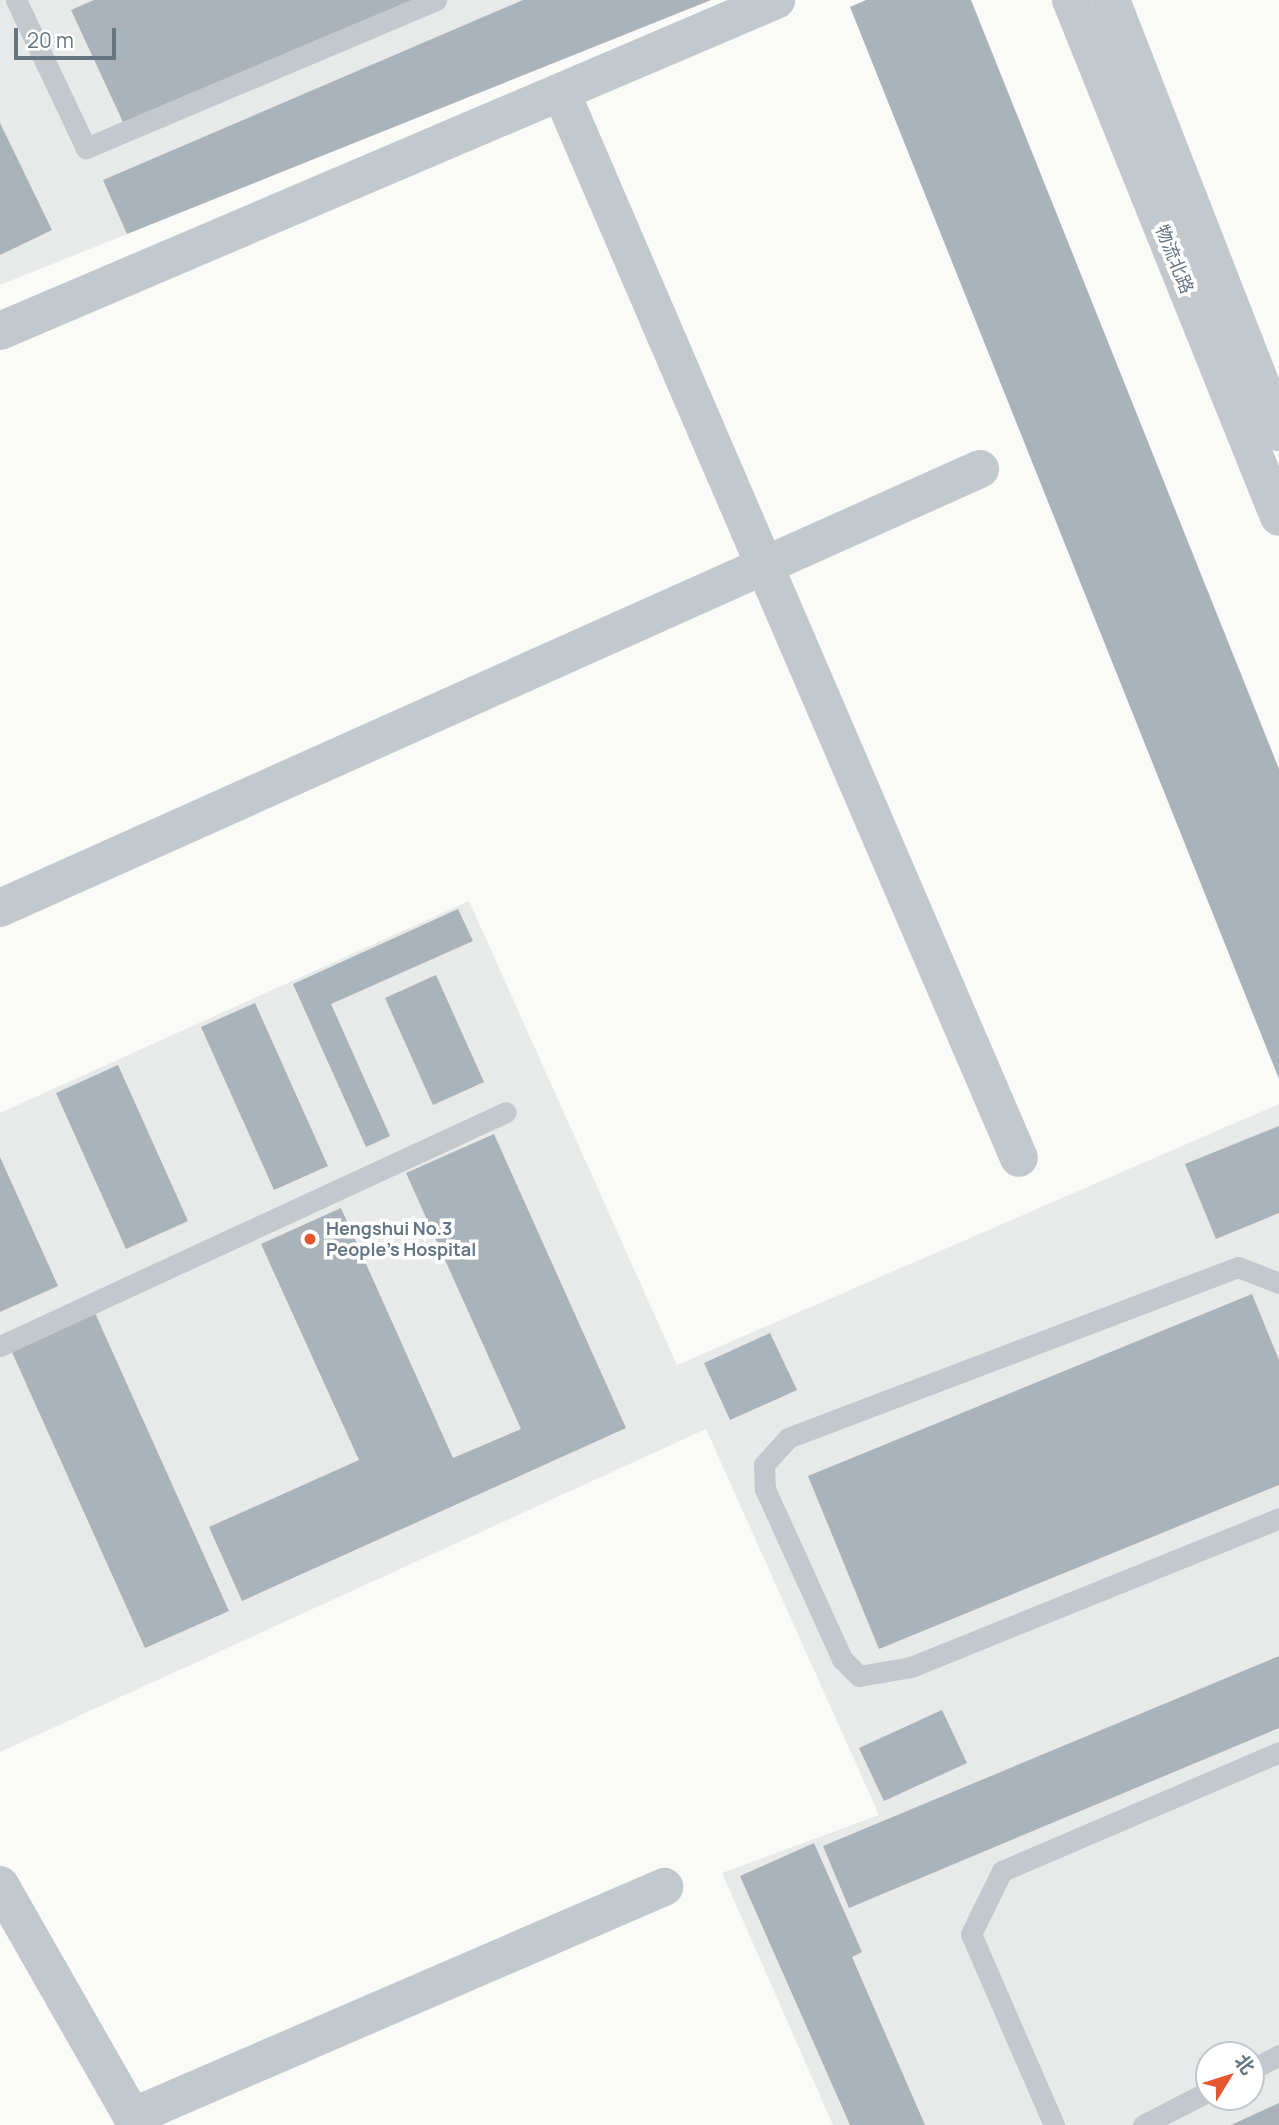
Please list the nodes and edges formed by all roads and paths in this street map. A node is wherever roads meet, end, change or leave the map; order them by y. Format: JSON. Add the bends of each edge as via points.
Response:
{"nodes":[{"id":1,"x":16,"y":0,"type":"edge"},
{"id":2,"x":436,"y":0,"type":"edge"},
{"id":3,"x":776,"y":0,"type":"edge"},
{"id":4,"x":1071,"y":0,"type":"edge"},
{"id":5,"x":1111,"y":0,"type":"edge"},
{"id":6,"x":561,"y":92,"type":"junction"},
{"id":7,"x":0,"y":331,"type":"edge"},
{"id":8,"x":1279,"y":432,"type":"edge"},
{"id":9,"x":979,"y":469,"type":"dead end"},
{"id":10,"x":1279,"y":517,"type":"edge"},
{"id":11,"x":764,"y":566,"type":"junction"},
{"id":12,"x":0,"y":908,"type":"edge"},
{"id":13,"x":506,"y":1112,"type":"dead end"},
{"id":14,"x":1019,"y":1158,"type":"dead end"},
{"id":15,"x":1279,"y":1283,"type":"edge"},
{"id":16,"x":0,"y":1346,"type":"edge"},
{"id":17,"x":1279,"y":1518,"type":"edge"},
{"id":18,"x":1279,"y":1752,"type":"edge"},
{"id":19,"x":0,"y":1885,"type":"edge"},
{"id":20,"x":664,"y":1887,"type":"dead end"},
{"id":21,"x":1195,"y":2098,"type":"edge"},
{"id":22,"x":134,"y":2121,"type":"edge"},
{"id":23,"x":1054,"y":2125,"type":"edge"},
{"id":24,"x":1143,"y":2125,"type":"edge"}],
"edges":[{"from":1,"to":2,"type":"lane","via":[[86,148]]},
{"from":3,"to":6,"type":"street"},
{"from":4,"to":10,"type":"street","name":"物流北路"},
{"from":5,"to":8,"type":"street","name":"物流北路"},
{"from":6,"to":7,"type":"street"},
{"from":6,"to":11,"type":"street"},
{"from":9,"to":11,"type":"street"},
{"from":11,"to":12,"type":"street"},
{"from":11,"to":14,"type":"street"},
{"from":13,"to":16,"type":"lane"},
{"from":15,"to":17,"type":"lane","via":[[1238,1267],[788,1438],[764,1465],[765,1489],[842,1660],[859,1676],[911,1667]]},
{"from":18,"to":23,"type":"lane","via":[[1002,1871],[971,1934]]},
{"from":19,"to":22,"type":"street"},
{"from":20,"to":22,"type":"street"},
{"from":21,"to":24,"type":"lane"}]}
